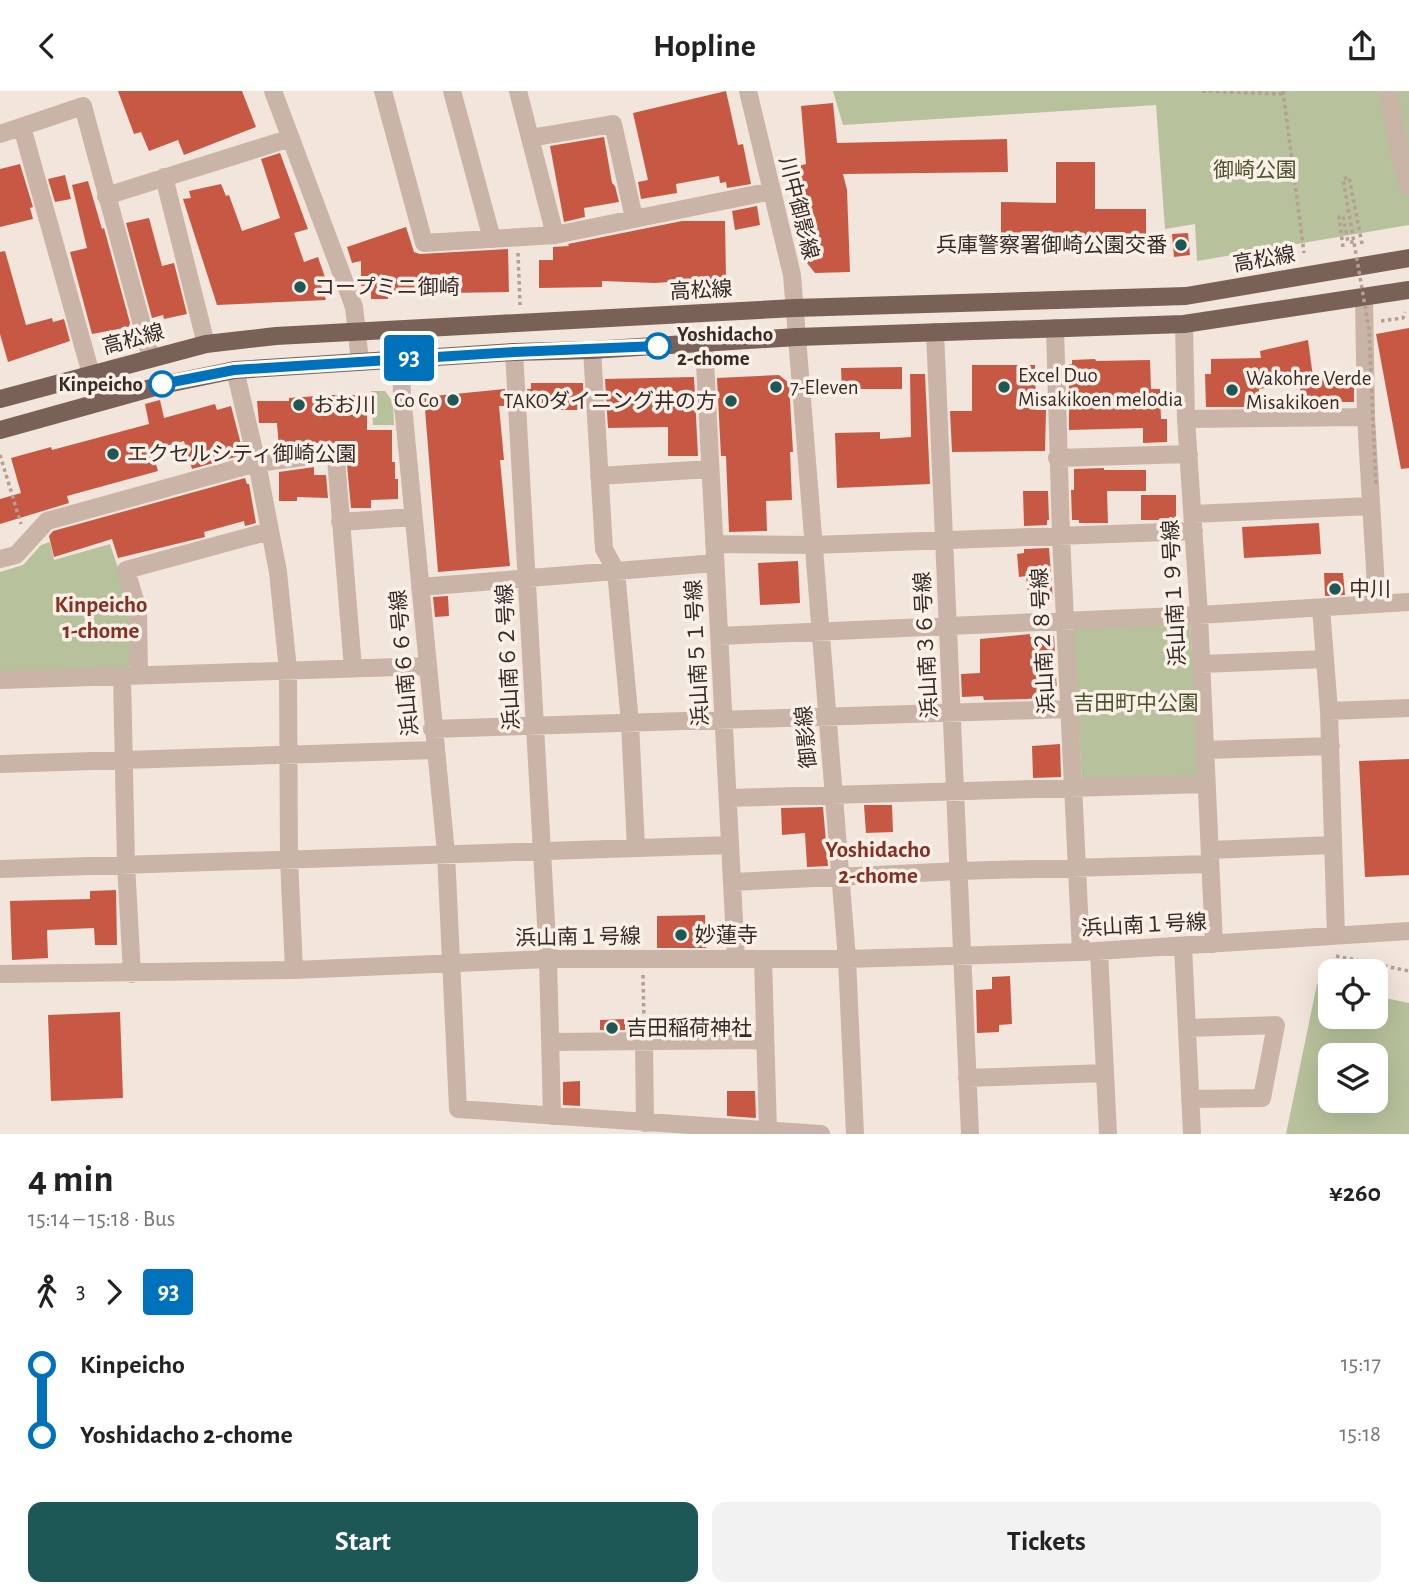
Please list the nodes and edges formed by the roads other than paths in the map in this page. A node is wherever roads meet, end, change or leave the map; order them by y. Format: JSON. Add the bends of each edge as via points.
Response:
{"nodes":[{"id":1,"x":273,"y":91,"type":"edge"},
{"id":2,"x":383,"y":91,"type":"edge"},
{"id":3,"x":452,"y":91,"type":"edge"},
{"id":4,"x":518,"y":91,"type":"edge"},
{"id":5,"x":748,"y":91,"type":"edge"},
{"id":6,"x":1388,"y":91,"type":"edge"},
{"id":7,"x":81,"y":99,"type":"edge"},
{"id":8,"x":22,"y":127,"type":"junction"},
{"id":9,"x":0,"y":134,"type":"edge"},
{"id":10,"x":291,"y":138,"type":"junction"},
{"id":11,"x":530,"y":138,"type":"junction"},
{"id":12,"x":164,"y":177,"type":"junction"},
{"id":13,"x":1409,"y":187,"type":"edge"},
{"id":14,"x":772,"y":191,"type":"junction"},
{"id":15,"x":106,"y":196,"type":"junction"},
{"id":16,"x":634,"y":219,"type":"junction"},
{"id":17,"x":555,"y":235,"type":"junction"},
{"id":18,"x":492,"y":239,"type":"junction"},
{"id":19,"x":1409,"y":258,"type":"edge"},
{"id":20,"x":1409,"y":290,"type":"edge"},
{"id":21,"x":1364,"y":297,"type":"junction"},
{"id":22,"x":795,"y":308,"type":"junction"},
{"id":23,"x":1184,"y":324,"type":"junction"},
{"id":24,"x":1055,"y":328,"type":"junction"},
{"id":25,"x":356,"y":331,"type":"junction"},
{"id":26,"x":934,"y":332,"type":"junction"},
{"id":27,"x":797,"y":337,"type":"junction"},
{"id":28,"x":206,"y":344,"type":"junction"},
{"id":29,"x":704,"y":344,"type":"junction"},
{"id":30,"x":592,"y":350,"type":"junction"},
{"id":31,"x":514,"y":352,"type":"junction"},
{"id":32,"x":152,"y":358,"type":"junction"},
{"id":33,"x":401,"y":359,"type":"junction"},
{"id":34,"x":360,"y":361,"type":"junction"},
{"id":35,"x":234,"y":370,"type":"junction"},
{"id":36,"x":91,"y":374,"type":"junction"},
{"id":37,"x":0,"y":399,"type":"edge"},
{"id":38,"x":1366,"y":417,"type":"junction"},
{"id":39,"x":1186,"y":419,"type":"junction"},
{"id":40,"x":0,"y":430,"type":"edge"},
{"id":41,"x":1189,"y":454,"type":"junction"},
{"id":42,"x":1058,"y":458,"type":"junction"},
{"id":43,"x":257,"y":463,"type":"junction"},
{"id":44,"x":710,"y":469,"type":"junction"},
{"id":45,"x":599,"y":476,"type":"junction"},
{"id":46,"x":1371,"y":506,"type":"junction"},
{"id":47,"x":413,"y":517,"type":"junction"},
{"id":48,"x":340,"y":522,"type":"junction"},
{"id":49,"x":1193,"y":523,"type":"junction"},
{"id":50,"x":270,"y":531,"type":"junction"},
{"id":51,"x":1061,"y":536,"type":"junction"},
{"id":52,"x":944,"y":540,"type":"junction"},
{"id":53,"x":714,"y":544,"type":"junction"},
{"id":54,"x":813,"y":545,"type":"junction"},
{"id":55,"x":0,"y":559,"type":"edge"},
{"id":56,"x":715,"y":563,"type":"junction"},
{"id":57,"x":616,"y":571,"type":"junction"},
{"id":58,"x":526,"y":578,"type":"junction"},
{"id":59,"x":420,"y":587,"type":"junction"},
{"id":60,"x":1409,"y":602,"type":"edge"},
{"id":61,"x":1377,"y":604,"type":"junction"},
{"id":62,"x":1321,"y":608,"type":"junction"},
{"id":63,"x":1199,"y":615,"type":"junction"},
{"id":64,"x":1065,"y":620,"type":"junction"},
{"id":65,"x":947,"y":625,"type":"junction"},
{"id":66,"x":819,"y":630,"type":"junction"},
{"id":67,"x":719,"y":636,"type":"junction"},
{"id":68,"x":1325,"y":659,"type":"junction"},
{"id":69,"x":1201,"y":664,"type":"junction"},
{"id":70,"x":428,"y":666,"type":"junction"},
{"id":71,"x":353,"y":668,"type":"junction"},
{"id":72,"x":288,"y":670,"type":"junction"},
{"id":73,"x":130,"y":675,"type":"junction"},
{"id":74,"x":0,"y":680,"type":"edge"},
{"id":75,"x":1409,"y":708,"type":"edge"},
{"id":76,"x":1069,"y":709,"type":"junction"},
{"id":77,"x":1329,"y":711,"type":"junction"},
{"id":78,"x":951,"y":713,"type":"junction"},
{"id":79,"x":827,"y":717,"type":"junction"},
{"id":80,"x":723,"y":720,"type":"junction"},
{"id":81,"x":630,"y":723,"type":"junction"},
{"id":82,"x":534,"y":726,"type":"junction"},
{"id":83,"x":432,"y":729,"type":"junction"},
{"id":84,"x":1331,"y":746,"type":"junction"},
{"id":85,"x":435,"y":750,"type":"junction"},
{"id":86,"x":1205,"y":750,"type":"junction"},
{"id":87,"x":288,"y":755,"type":"junction"},
{"id":88,"x":124,"y":760,"type":"junction"},
{"id":89,"x":0,"y":764,"type":"edge"},
{"id":90,"x":1207,"y":784,"type":"junction"},
{"id":91,"x":1073,"y":788,"type":"junction"},
{"id":92,"x":955,"y":792,"type":"junction"},
{"id":93,"x":834,"y":795,"type":"junction"},
{"id":94,"x":728,"y":798,"type":"junction"},
{"id":95,"x":730,"y":845,"type":"junction"},
{"id":96,"x":1333,"y":845,"type":"junction"},
{"id":97,"x":635,"y":847,"type":"junction"},
{"id":98,"x":541,"y":850,"type":"junction"},
{"id":99,"x":446,"y":853,"type":"junction"},
{"id":100,"x":1210,"y":857,"type":"junction"},
{"id":101,"x":289,"y":859,"type":"junction"},
{"id":102,"x":126,"y":865,"type":"junction"},
{"id":103,"x":1077,"y":868,"type":"junction"},
{"id":104,"x":0,"y":869,"type":"edge"},
{"id":105,"x":958,"y":871,"type":"junction"},
{"id":106,"x":840,"y":878,"type":"junction"},
{"id":107,"x":732,"y":882,"type":"junction"},
{"id":108,"x":1409,"y":931,"type":"edge"},
{"id":109,"x":1336,"y":935,"type":"junction"},
{"id":110,"x":1214,"y":944,"type":"junction"},
{"id":111,"x":1184,"y":946,"type":"junction"},
{"id":112,"x":1090,"y":952,"type":"junction"},
{"id":113,"x":962,"y":956,"type":"junction"},
{"id":114,"x":548,"y":959,"type":"junction"},
{"id":115,"x":736,"y":959,"type":"junction"},
{"id":116,"x":763,"y":959,"type":"junction"},
{"id":117,"x":847,"y":959,"type":"junction"},
{"id":118,"x":453,"y":964,"type":"junction"},
{"id":119,"x":294,"y":969,"type":"junction"},
{"id":120,"x":0,"y":974,"type":"edge"},
{"id":121,"x":132,"y":974,"type":"junction"},
{"id":122,"x":1187,"y":1028,"type":"junction"},
{"id":123,"x":765,"y":1040,"type":"junction"},
{"id":124,"x":644,"y":1041,"type":"junction"},
{"id":125,"x":550,"y":1042,"type":"junction"},
{"id":126,"x":1105,"y":1073,"type":"junction"},
{"id":127,"x":967,"y":1078,"type":"junction"},
{"id":128,"x":1190,"y":1099,"type":"junction"},
{"id":129,"x":552,"y":1116,"type":"junction"},
{"id":130,"x":645,"y":1123,"type":"junction"},
{"id":131,"x":768,"y":1132,"type":"junction"},
{"id":132,"x":821,"y":1134,"type":"edge"},
{"id":133,"x":855,"y":1134,"type":"edge"},
{"id":134,"x":970,"y":1134,"type":"edge"},
{"id":135,"x":1108,"y":1134,"type":"edge"},
{"id":136,"x":1192,"y":1134,"type":"edge"}],
"edges":[{"from":1,"to":10,"type":"street"},
{"from":2,"to":18,"type":"street","via":[[424,243]]},
{"from":3,"to":18,"type":"street"},
{"from":4,"to":11,"type":"street"},
{"from":5,"to":14,"type":"street","name":"川中御影線"},
{"from":6,"to":13,"type":"street"},
{"from":7,"to":8,"type":"street"},
{"from":7,"to":15,"type":"street"},
{"from":8,"to":9,"type":"street"},
{"from":8,"to":36,"type":"street"},
{"from":10,"to":12,"type":"street"},
{"from":10,"to":25,"type":"street","via":[[354,307]]},
{"from":11,"to":16,"type":"street","via":[[613,124]]},
{"from":11,"to":17,"type":"street"},
{"from":12,"to":15,"type":"street"},
{"from":12,"to":28,"type":"street"},
{"from":14,"to":16,"type":"street"},
{"from":14,"to":22,"type":"street","name":"川中御影線"},
{"from":15,"to":32,"type":"street"},
{"from":16,"to":17,"type":"street"},
{"from":17,"to":18,"type":"street"},
{"from":19,"to":22,"type":"main road","name":"高松線","via":[[1186,296]]},
{"from":20,"to":21,"type":"main road"},
{"from":21,"to":23,"type":"main road"},
{"from":21,"to":38,"type":"street"},
{"from":22,"to":25,"type":"main road","name":"高松線"},
{"from":22,"to":27,"type":"street","name":"川中御影線"},
{"from":23,"to":24,"type":"main road"},
{"from":23,"to":39,"type":"street","name":"浜山南１９号線"},
{"from":24,"to":26,"type":"main road"},
{"from":24,"to":42,"type":"street","name":"浜山南２８号線"},
{"from":25,"to":28,"type":"main road","name":"高松線"},
{"from":25,"to":34,"type":"street"},
{"from":26,"to":27,"type":"main road"},
{"from":26,"to":52,"type":"street","name":"浜山南３６号線"},
{"from":27,"to":29,"type":"main road"},
{"from":27,"to":54,"type":"street","name":"御影線"},
{"from":28,"to":32,"type":"main road","name":"高松線"},
{"from":29,"to":30,"type":"main road"},
{"from":29,"to":44,"type":"street","name":"浜山南５１号線"},
{"from":30,"to":31,"type":"main road"},
{"from":30,"to":45,"type":"street"},
{"from":31,"to":33,"type":"main road"},
{"from":31,"to":58,"type":"street","name":"浜山南６２号線"},
{"from":32,"to":36,"type":"main road","name":"高松線"},
{"from":33,"to":34,"type":"main road"},
{"from":33,"to":47,"type":"street","name":"浜山南６６号線"},
{"from":34,"to":35,"type":"main road"},
{"from":35,"to":40,"type":"main road","via":[[162,384]]},
{"from":35,"to":43,"type":"street"},
{"from":36,"to":37,"type":"main road","name":"高松線"},
{"from":38,"to":39,"type":"street"},
{"from":38,"to":46,"type":"street"},
{"from":39,"to":41,"type":"street","name":"浜山南１９号線"},
{"from":41,"to":42,"type":"street"},
{"from":41,"to":49,"type":"street","name":"浜山南１９号線"},
{"from":42,"to":51,"type":"street","name":"浜山南２８号線"},
{"from":43,"to":48,"type":"street","via":[[327,454],[336,459]]},
{"from":43,"to":50,"type":"street"},
{"from":43,"to":55,"type":"street","via":[[47,521],[16,555]]},
{"from":44,"to":45,"type":"street"},
{"from":44,"to":53,"type":"street","name":"浜山南５１号線"},
{"from":45,"to":57,"type":"street","via":[[604,549]]},
{"from":46,"to":49,"type":"street"},
{"from":46,"to":61,"type":"street"},
{"from":47,"to":48,"type":"street"},
{"from":47,"to":59,"type":"street","name":"浜山南６６号線"},
{"from":48,"to":71,"type":"street"},
{"from":49,"to":51,"type":"street"},
{"from":49,"to":63,"type":"street","name":"浜山南１９号線"},
{"from":50,"to":72,"type":"street"},
{"from":50,"to":73,"type":"street","via":[[125,570],[138,610]]},
{"from":51,"to":52,"type":"street"},
{"from":51,"to":64,"type":"street","name":"浜山南２８号線"},
{"from":52,"to":54,"type":"street"},
{"from":52,"to":65,"type":"street","name":"浜山南３６号線"},
{"from":53,"to":54,"type":"street"},
{"from":53,"to":56,"type":"street","name":"浜山南５１号線"},
{"from":54,"to":66,"type":"street","name":"御影線"},
{"from":56,"to":57,"type":"street"},
{"from":56,"to":67,"type":"street","name":"浜山南５１号線"},
{"from":57,"to":58,"type":"street"},
{"from":57,"to":81,"type":"street"},
{"from":58,"to":59,"type":"street"},
{"from":58,"to":82,"type":"street","name":"浜山南６２号線"},
{"from":59,"to":70,"type":"street","name":"浜山南６６号線"},
{"from":60,"to":61,"type":"street"},
{"from":61,"to":62,"type":"street"},
{"from":62,"to":63,"type":"street"},
{"from":62,"to":68,"type":"street"},
{"from":63,"to":64,"type":"street"},
{"from":63,"to":69,"type":"street","name":"浜山南１９号線"},
{"from":64,"to":65,"type":"street"},
{"from":64,"to":76,"type":"street","name":"浜山南２８号線"},
{"from":65,"to":66,"type":"street"},
{"from":65,"to":78,"type":"street","name":"浜山南３６号線"},
{"from":66,"to":67,"type":"street"},
{"from":66,"to":79,"type":"street","name":"御影線"},
{"from":67,"to":80,"type":"street","name":"浜山南５１号線"},
{"from":68,"to":69,"type":"street"},
{"from":68,"to":77,"type":"street"},
{"from":69,"to":86,"type":"street","name":"浜山南１９号線"},
{"from":70,"to":71,"type":"street"},
{"from":70,"to":83,"type":"street","name":"浜山南６６号線"},
{"from":71,"to":72,"type":"street"},
{"from":72,"to":73,"type":"street"},
{"from":72,"to":87,"type":"street"},
{"from":73,"to":74,"type":"street"},
{"from":73,"to":88,"type":"street"},
{"from":75,"to":77,"type":"street"},
{"from":76,"to":78,"type":"street"},
{"from":76,"to":91,"type":"street","name":"浜山南２８号線"},
{"from":77,"to":84,"type":"street"},
{"from":78,"to":79,"type":"street"},
{"from":78,"to":92,"type":"street","name":"浜山南３６号線"},
{"from":79,"to":80,"type":"street"},
{"from":79,"to":93,"type":"street","name":"御影線"},
{"from":80,"to":81,"type":"street"},
{"from":80,"to":94,"type":"street","name":"浜山南５１号線"},
{"from":81,"to":82,"type":"street"},
{"from":81,"to":97,"type":"street"},
{"from":82,"to":83,"type":"street"},
{"from":82,"to":98,"type":"street","name":"浜山南６２号線"},
{"from":83,"to":85,"type":"street","name":"浜山南６６号線"},
{"from":84,"to":86,"type":"street"},
{"from":84,"to":96,"type":"street"},
{"from":85,"to":87,"type":"street"},
{"from":85,"to":99,"type":"street","name":"浜山南６６号線"},
{"from":86,"to":90,"type":"street","name":"浜山南１９号線"},
{"from":87,"to":88,"type":"street"},
{"from":87,"to":101,"type":"street"},
{"from":88,"to":89,"type":"street"},
{"from":88,"to":102,"type":"street"},
{"from":90,"to":91,"type":"street"},
{"from":90,"to":100,"type":"street","name":"浜山南１９号線"},
{"from":91,"to":92,"type":"street"},
{"from":91,"to":103,"type":"street","name":"浜山南２８号線"},
{"from":92,"to":93,"type":"street"},
{"from":92,"to":105,"type":"street","name":"浜山南３６号線"},
{"from":93,"to":94,"type":"street"},
{"from":93,"to":106,"type":"street","name":"御影線"},
{"from":94,"to":95,"type":"street","name":"浜山南５１号線"},
{"from":95,"to":97,"type":"street"},
{"from":95,"to":107,"type":"street","name":"浜山南５１号線"},
{"from":96,"to":100,"type":"street"},
{"from":96,"to":109,"type":"street"},
{"from":97,"to":98,"type":"street"},
{"from":98,"to":99,"type":"street"},
{"from":98,"to":114,"type":"street","name":"浜山南６２号線"},
{"from":99,"to":101,"type":"street"},
{"from":99,"to":118,"type":"street","name":"浜山南６６号線"},
{"from":100,"to":103,"type":"street"},
{"from":100,"to":110,"type":"street","name":"浜山南１９号線"},
{"from":101,"to":102,"type":"street"},
{"from":101,"to":119,"type":"street"},
{"from":102,"to":104,"type":"street"},
{"from":102,"to":121,"type":"street"},
{"from":103,"to":105,"type":"street"},
{"from":103,"to":112,"type":"street","name":"浜山南２８号線"},
{"from":105,"to":106,"type":"street"},
{"from":105,"to":113,"type":"street","name":"浜山南３６号線"},
{"from":106,"to":107,"type":"street"},
{"from":106,"to":117,"type":"street","name":"御影線"},
{"from":107,"to":115,"type":"street","name":"浜山南５１号線"},
{"from":108,"to":109,"type":"street","name":"浜山南１号線"},
{"from":109,"to":110,"type":"street","name":"浜山南１号線"},
{"from":110,"to":111,"type":"street","name":"浜山南１号線"},
{"from":111,"to":112,"type":"street","name":"浜山南１号線"},
{"from":111,"to":122,"type":"street"},
{"from":112,"to":113,"type":"street","name":"浜山南１号線"},
{"from":112,"to":126,"type":"street","name":"浜山南２８号線"},
{"from":113,"to":117,"type":"street","name":"浜山南１号線"},
{"from":113,"to":127,"type":"street","name":"浜山南３６号線"},
{"from":114,"to":115,"type":"street","name":"浜山南１号線"},
{"from":114,"to":118,"type":"street","name":"浜山南１号線"},
{"from":114,"to":125,"type":"street","name":"浜山南６２号線"},
{"from":115,"to":116,"type":"street","name":"浜山南１号線"},
{"from":116,"to":117,"type":"street","name":"浜山南１号線"},
{"from":116,"to":123,"type":"street"},
{"from":117,"to":133,"type":"street","name":"御影線"},
{"from":118,"to":119,"type":"street","name":"浜山南１号線"},
{"from":118,"to":129,"type":"street","name":"浜山南６６号線","via":[[458,1109]]},
{"from":119,"to":121,"type":"street","name":"浜山南１号線"},
{"from":120,"to":121,"type":"street","name":"浜山南１号線"},
{"from":122,"to":128,"type":"street"},
{"from":122,"to":128,"type":"street","via":[[1276,1025],[1262,1098]]},
{"from":123,"to":124,"type":"street"},
{"from":123,"to":131,"type":"street"},
{"from":124,"to":125,"type":"street"},
{"from":124,"to":130,"type":"street"},
{"from":125,"to":129,"type":"street","name":"浜山南６２号線"},
{"from":126,"to":127,"type":"street"},
{"from":126,"to":135,"type":"street","name":"浜山南２８号線"},
{"from":127,"to":134,"type":"street","name":"浜山南３６号線"},
{"from":128,"to":136,"type":"street"},
{"from":129,"to":130,"type":"street"},
{"from":130,"to":131,"type":"street"},
{"from":131,"to":132,"type":"street"}]}
